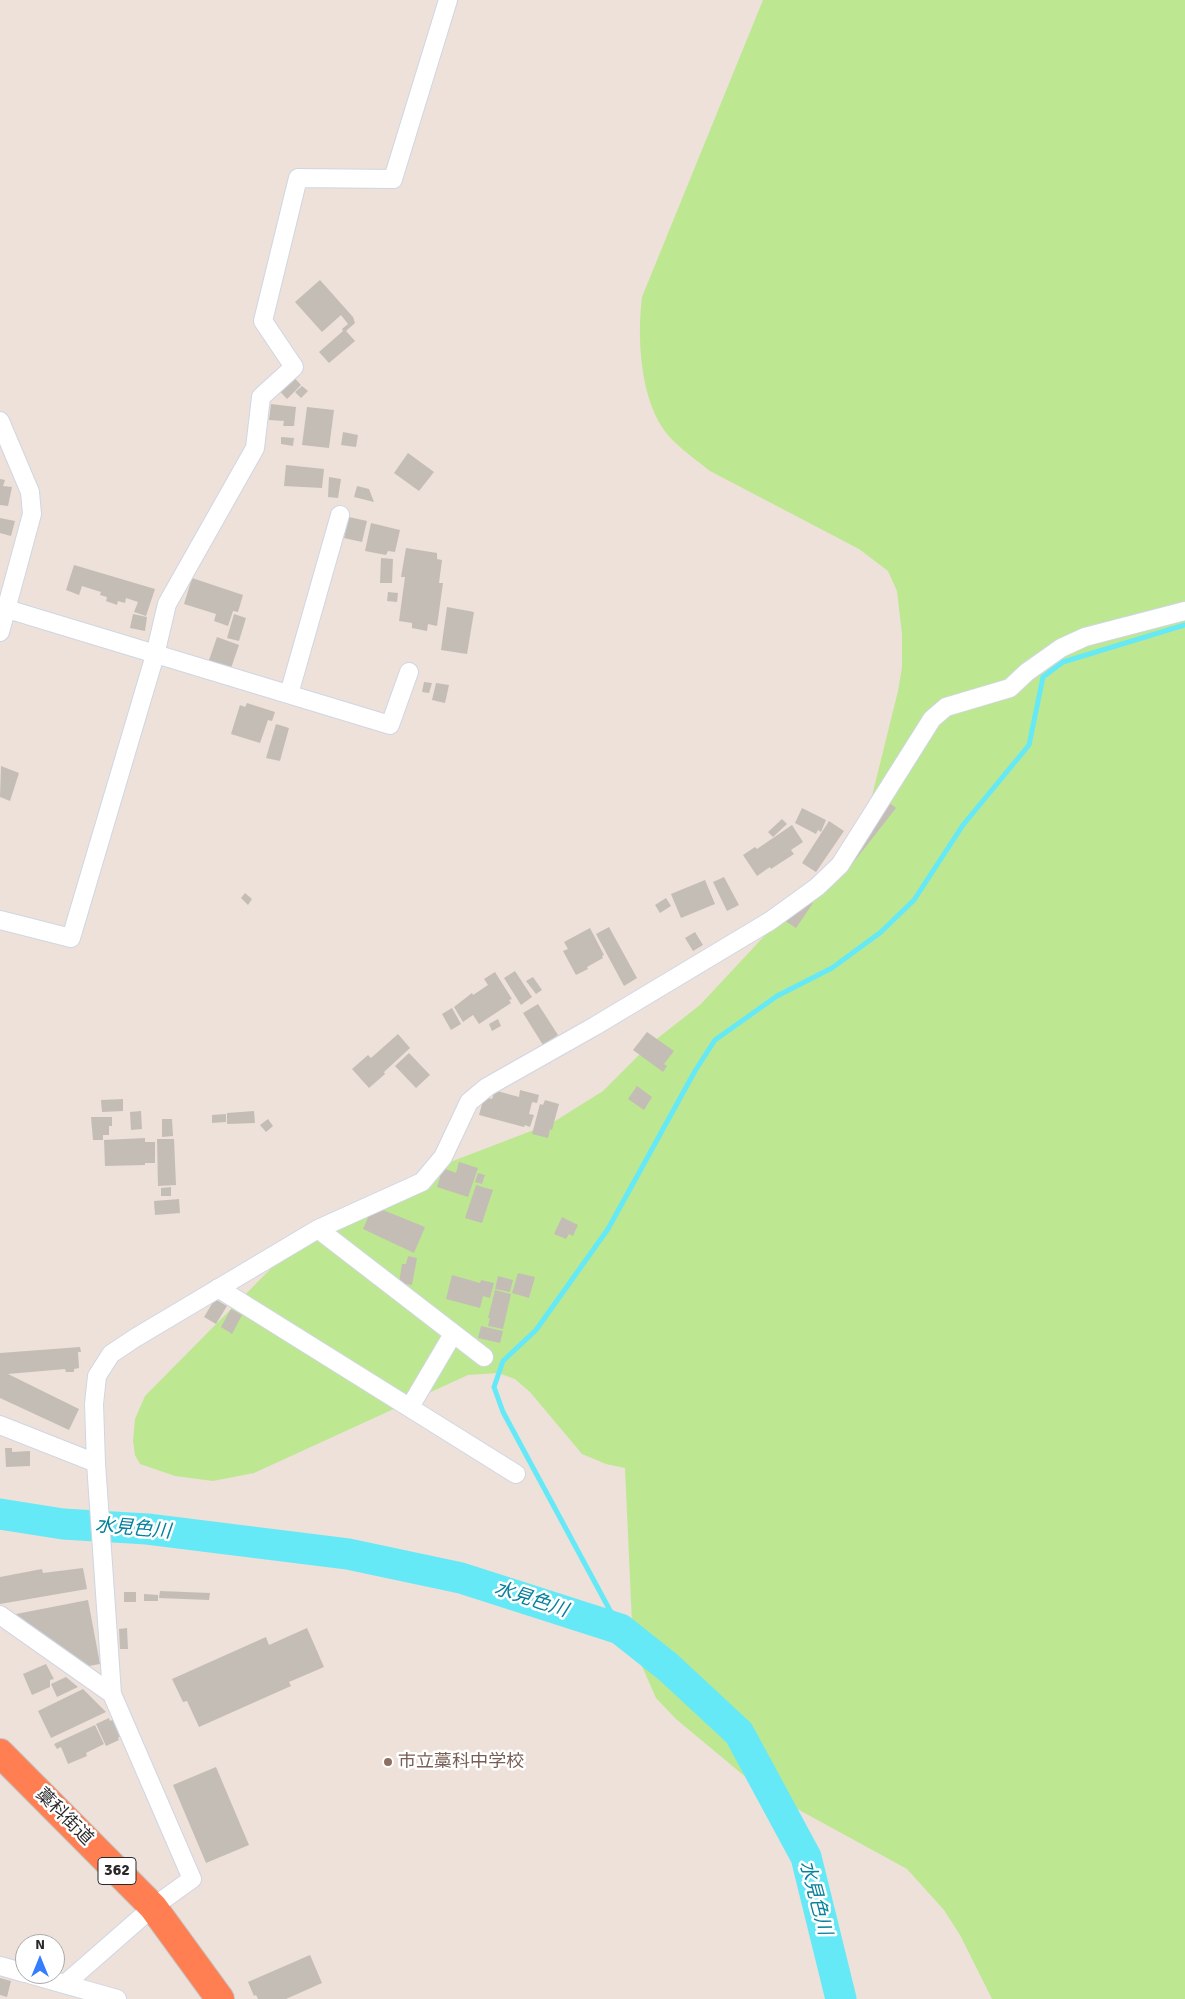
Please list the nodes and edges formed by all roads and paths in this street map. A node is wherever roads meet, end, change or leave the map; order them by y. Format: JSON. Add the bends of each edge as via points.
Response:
{"nodes":[{"id":1,"x":448,"y":0,"type":"edge"},
{"id":2,"x":0,"y":421,"type":"edge"},
{"id":3,"x":340,"y":515,"type":"dead end"},
{"id":4,"x":7,"y":609,"type":"junction"},
{"id":5,"x":1185,"y":611,"type":"edge"},
{"id":6,"x":0,"y":632,"type":"edge"},
{"id":7,"x":155,"y":655,"type":"junction"},
{"id":8,"x":409,"y":672,"type":"dead end"},
{"id":9,"x":289,"y":694,"type":"junction"},
{"id":10,"x":0,"y":920,"type":"edge"},
{"id":11,"x":318,"y":1229,"type":"junction"},
{"id":12,"x":218,"y":1288,"type":"junction"},
{"id":13,"x":453,"y":1334,"type":"junction"},
{"id":14,"x":484,"y":1357,"type":"dead end"},
{"id":15,"x":410,"y":1408,"type":"junction"},
{"id":16,"x":0,"y":1425,"type":"edge"},
{"id":17,"x":96,"y":1463,"type":"junction"},
{"id":18,"x":516,"y":1474,"type":"dead end"},
{"id":19,"x":0,"y":1615,"type":"edge"},
{"id":20,"x":112,"y":1694,"type":"junction"},
{"id":21,"x":0,"y":1753,"type":"edge"},
{"id":22,"x":153,"y":1907,"type":"junction"},
{"id":23,"x":0,"y":1966,"type":"edge"},
{"id":24,"x":15,"y":1970,"type":"edge"},
{"id":25,"x":65,"y":1984,"type":"joint"},
{"id":26,"x":117,"y":1999,"type":"edge"},
{"id":27,"x":220,"y":1999,"type":"edge"}],
"edges":[{"from":1,"to":7,"type":"street","via":[[393,179],[298,178],[263,321],[294,367],[261,397],[255,448],[167,604]]},
{"from":2,"to":4,"type":"street","via":[[30,492],[32,514]]},
{"from":3,"to":9,"type":"street"},
{"from":4,"to":6,"type":"street"},
{"from":4,"to":7,"type":"street"},
{"from":5,"to":11,"type":"street","via":[[1085,637],[1061,648],[1010,688],[946,707],[932,719],[840,865],[817,887],[753,931],[487,1087],[469,1102],[443,1157],[422,1182]]},
{"from":7,"to":9,"type":"street"},
{"from":7,"to":10,"type":"street","via":[[71,938]]},
{"from":8,"to":9,"type":"street","via":[[390,725]]},
{"from":11,"to":12,"type":"street"},
{"from":11,"to":13,"type":"street"},
{"from":12,"to":15,"type":"street"},
{"from":12,"to":17,"type":"street","via":[[111,1354],[97,1376],[94,1404]]},
{"from":13,"to":14,"type":"street"},
{"from":13,"to":15,"type":"street"},
{"from":15,"to":18,"type":"street"},
{"from":16,"to":17,"type":"street"},
{"from":17,"to":20,"type":"street"},
{"from":19,"to":20,"type":"street"},
{"from":20,"to":22,"type":"street","via":[[192,1879]]},
{"from":21,"to":22,"type":"highway","name":"藁科街道","number":"362"},
{"from":22,"to":25,"type":"street"},
{"from":22,"to":27,"type":"highway","name":"藁科街道","number":"362"},
{"from":23,"to":24,"type":"street"},
{"from":25,"to":26,"type":"street"}]}
